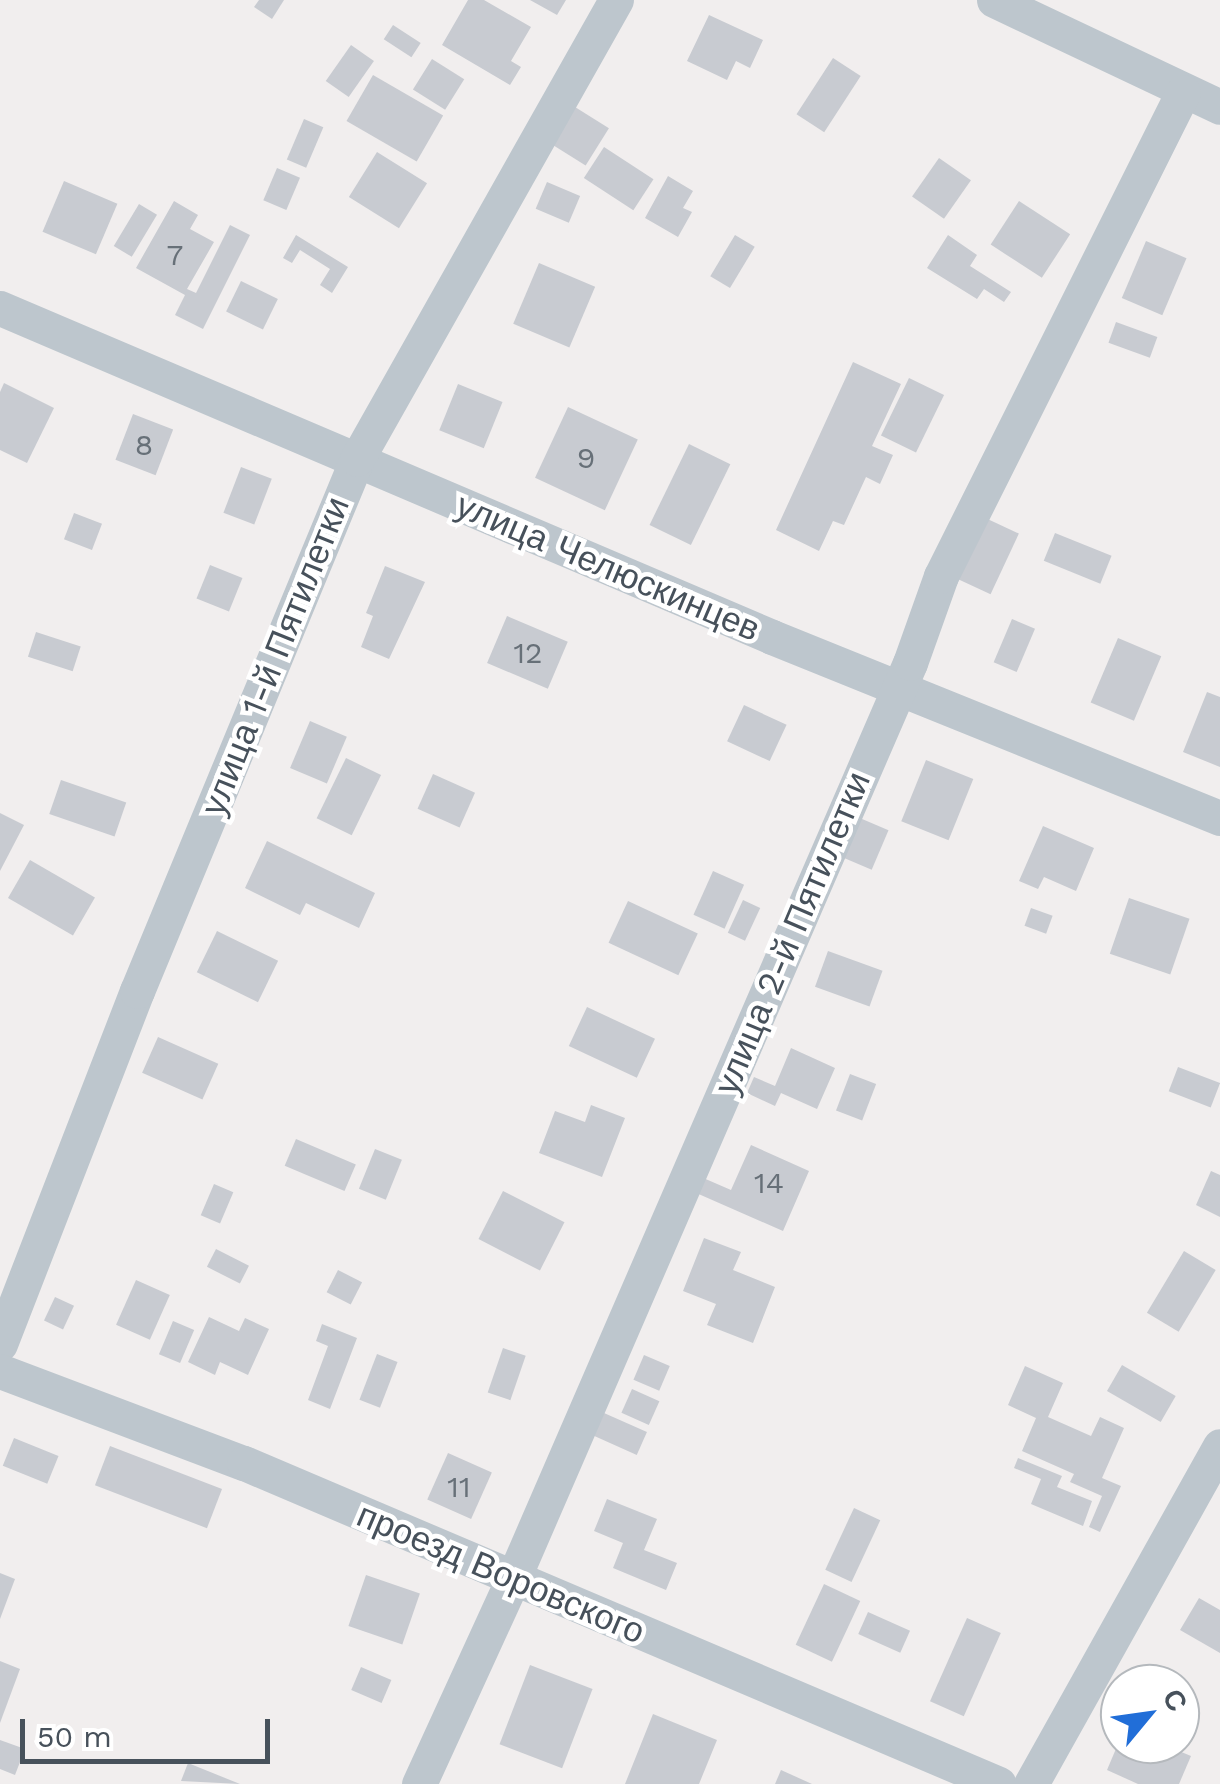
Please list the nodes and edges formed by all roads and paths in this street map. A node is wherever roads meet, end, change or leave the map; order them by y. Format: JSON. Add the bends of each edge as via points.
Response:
{"nodes":[{"id":1,"x":616,"y":0,"type":"edge"},
{"id":2,"x":994,"y":0,"type":"edge"},
{"id":3,"x":1183,"y":92,"type":"junction"},
{"id":4,"x":1220,"y":107,"type":"edge"},
{"id":5,"x":0,"y":308,"type":"edge"},
{"id":6,"x":357,"y":459,"type":"junction"},
{"id":7,"x":898,"y":687,"type":"junction"},
{"id":8,"x":1220,"y":818,"type":"edge"},
{"id":9,"x":0,"y":1344,"type":"edge"},
{"id":10,"x":0,"y":1370,"type":"edge"},
{"id":11,"x":1220,"y":1446,"type":"edge"},
{"id":12,"x":513,"y":1579,"type":"junction"},
{"id":13,"x":419,"y":1784,"type":"edge"},
{"id":14,"x":1000,"y":1784,"type":"edge"},
{"id":15,"x":1031,"y":1784,"type":"edge"}],
"edges":[{"from":1,"to":6,"type":"street","name":"улица 1-й Пятилетки"},
{"from":2,"to":3,"type":"street"},
{"from":3,"to":4,"type":"street"},
{"from":3,"to":7,"type":"street","name":"улица 2-й Пятилетки","via":[[941,576]]},
{"from":5,"to":6,"type":"street","name":"улица Челюскинцев"},
{"from":6,"to":7,"type":"street","name":"улица Челюскинцев"},
{"from":6,"to":9,"type":"street","name":"улица 1-й Пятилетки","via":[[137,991]]},
{"from":7,"to":8,"type":"street","name":"улица Челюскинцев"},
{"from":7,"to":12,"type":"street","name":"улица 2-й Пятилетки"},
{"from":10,"to":12,"type":"street","name":"проезд Воровского","via":[[244,1462]]},
{"from":11,"to":15,"type":"street"},
{"from":12,"to":13,"type":"street","name":"улица 2-й Пятилетки"},
{"from":12,"to":14,"type":"street","name":"проезд Воровского"}]}
